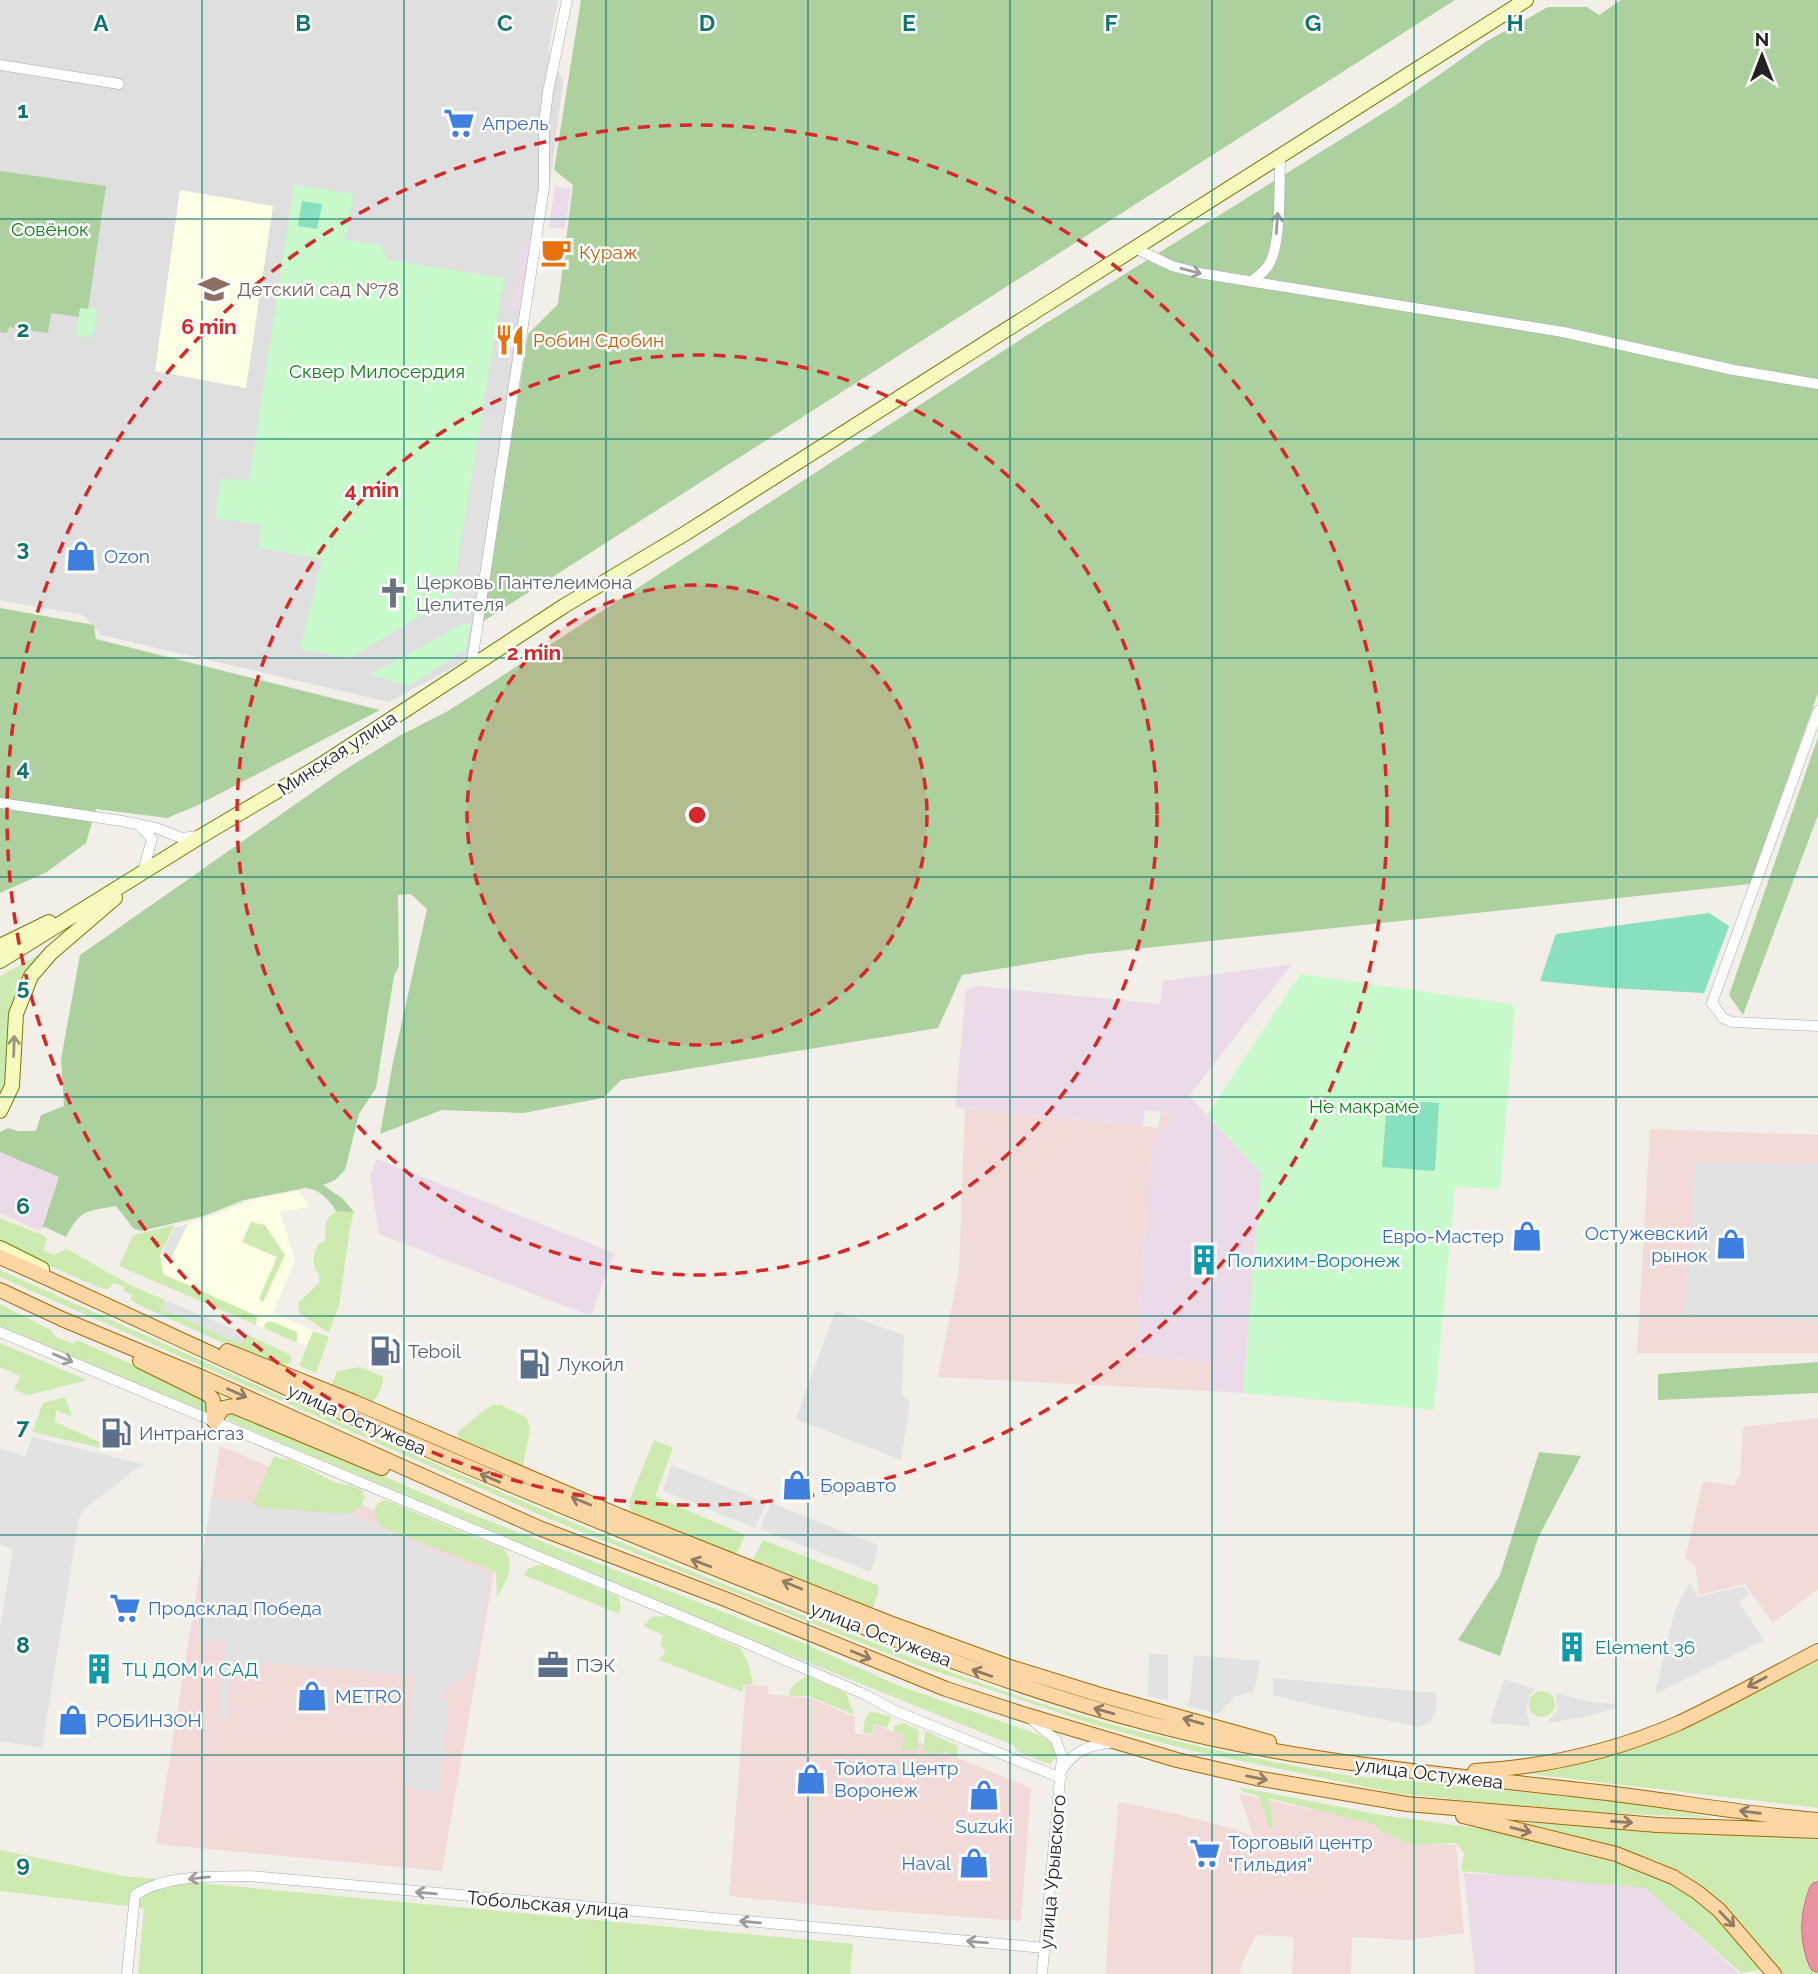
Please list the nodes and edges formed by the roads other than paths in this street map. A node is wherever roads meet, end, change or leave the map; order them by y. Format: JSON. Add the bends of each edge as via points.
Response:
{"nodes":[{"id":1,"x":567,"y":0,"type":"edge"},
{"id":2,"x":1526,"y":0,"type":"edge"},
{"id":3,"x":0,"y":65,"type":"edge"},
{"id":4,"x":119,"y":84,"type":"dead end"},
{"id":5,"x":1280,"y":157,"type":"junction"},
{"id":6,"x":1135,"y":248,"type":"junction"},
{"id":7,"x":1252,"y":281,"type":"junction"},
{"id":8,"x":1818,"y":384,"type":"edge"},
{"id":9,"x":471,"y":669,"type":"junction"},
{"id":10,"x":1818,"y":711,"type":"edge"},
{"id":11,"x":0,"y":803,"type":"edge"},
{"id":12,"x":140,"y":826,"type":"junction"},
{"id":13,"x":203,"y":835,"type":"junction"},
{"id":14,"x":142,"y":874,"type":"junction"},
{"id":15,"x":120,"y":888,"type":"junction"},
{"id":16,"x":0,"y":946,"type":"edge"},
{"id":17,"x":0,"y":961,"type":"edge"},
{"id":18,"x":1818,"y":1026,"type":"edge"},
{"id":19,"x":0,"y":1111,"type":"edge"},
{"id":20,"x":0,"y":1248,"type":"edge"},
{"id":21,"x":0,"y":1257,"type":"edge"},
{"id":22,"x":0,"y":1292,"type":"edge"},
{"id":23,"x":108,"y":1304,"type":"junction"},
{"id":24,"x":62,"y":1319,"type":"junction"},
{"id":25,"x":0,"y":1332,"type":"edge"},
{"id":26,"x":214,"y":1421,"type":"junction"},
{"id":27,"x":540,"y":1528,"type":"junction"},
{"id":28,"x":1818,"y":1651,"type":"edge"},
{"id":29,"x":1026,"y":1715,"type":"junction"},
{"id":30,"x":1123,"y":1743,"type":"junction"},
{"id":31,"x":1432,"y":1773,"type":"junction"},
{"id":32,"x":1061,"y":1774,"type":"junction"},
{"id":33,"x":1407,"y":1804,"type":"junction"},
{"id":34,"x":1818,"y":1820,"type":"edge"},
{"id":35,"x":1818,"y":1831,"type":"edge"},
{"id":36,"x":1818,"y":1891,"type":"edge"},
{"id":37,"x":1045,"y":1948,"type":"junction"},
{"id":38,"x":1818,"y":1962,"type":"edge"},
{"id":39,"x":127,"y":1974,"type":"edge"},
{"id":40,"x":1042,"y":1974,"type":"edge"},
{"id":41,"x":1774,"y":1974,"type":"edge"}],
"edges":[{"from":1,"to":9,"type":"street","via":[[548,92],[544,187]]},
{"from":2,"to":5,"type":"street","name":"Минская улица"},
{"from":3,"to":4,"type":"street"},
{"from":5,"to":6,"type":"street","name":"Минская улица"},
{"from":7,"to":5,"type":"street","one_way":true,"via":[[1273,258]]},
{"from":6,"to":7,"type":"street","one_way":true,"via":[[1172,266]]},
{"from":6,"to":9,"type":"street","name":"Минская улица"},
{"from":7,"to":8,"type":"street","via":[[1563,332]]},
{"from":9,"to":13,"type":"street","name":"Минская улица"},
{"from":10,"to":18,"type":"street","via":[[1712,1003],[1732,1022]]},
{"from":11,"to":12,"type":"street"},
{"from":12,"to":13,"type":"street","via":[[182,838]]},
{"from":12,"to":14,"type":"street","via":[[152,844]]},
{"from":13,"to":14,"type":"street","name":"Минская улица"},
{"from":14,"to":15,"type":"street","name":"Минская улица"},
{"from":19,"to":14,"type":"street","one_way":true,"via":[[12,1086],[16,1014],[31,976]]},
{"from":15,"to":16,"type":"street"},
{"from":15,"to":17,"type":"street","name":"Минская улица"},
{"from":20,"to":23,"type":"street"},
{"from":21,"to":23,"type":"main road","name":"улица Остужева"},
{"from":22,"to":24,"type":"main road","name":"улица Остужева"},
{"from":31,"to":23,"type":"main road","name":"улица Остужева","one_way":true,"via":[[1229,1743],[1149,1724],[972,1670],[532,1496]]},
{"from":24,"to":26,"type":"main road","via":[[205,1392],[213,1400]]},
{"from":24,"to":27,"type":"main road","name":"улица Остужева","one_way":true},
{"from":25,"to":26,"type":"street","one_way":true},
{"from":26,"to":27,"type":"main road","via":[[222,1408],[237,1408]]},
{"from":26,"to":32,"type":"street","via":[[751,1645],[895,1711]]},
{"from":27,"to":29,"type":"main road","name":"улица Остужева","one_way":true,"via":[[946,1689]]},
{"from":28,"to":31,"type":"main road","one_way":true,"via":[[1678,1723],[1613,1746],[1548,1764]]},
{"from":29,"to":30,"type":"main road","name":"улица Остужева"},
{"from":29,"to":32,"type":"street","via":[[1059,1745]]},
{"from":30,"to":32,"type":"street","via":[[1082,1749]]},
{"from":30,"to":33,"type":"main road","name":"улица Остужева","one_way":true,"via":[[1256,1778]]},
{"from":34,"to":31,"type":"main road","name":"улица Остужева","one_way":true},
{"from":32,"to":37,"type":"street","name":"улица Урывского"},
{"from":33,"to":35,"type":"main road","name":"улица Остужева","one_way":true,"via":[[1657,1825]]},
{"from":33,"to":41,"type":"main road","one_way":true,"via":[[1591,1847],[1660,1870],[1719,1910]]},
{"from":36,"to":38,"type":"highway","via":[[1810,1923]]},
{"from":37,"to":39,"type":"street","name":"Тобольская улица","one_way":true,"via":[[250,1876],[214,1877],[147,1886],[135,1895]]},
{"from":37,"to":40,"type":"street","name":"улица Урывского"}]}
